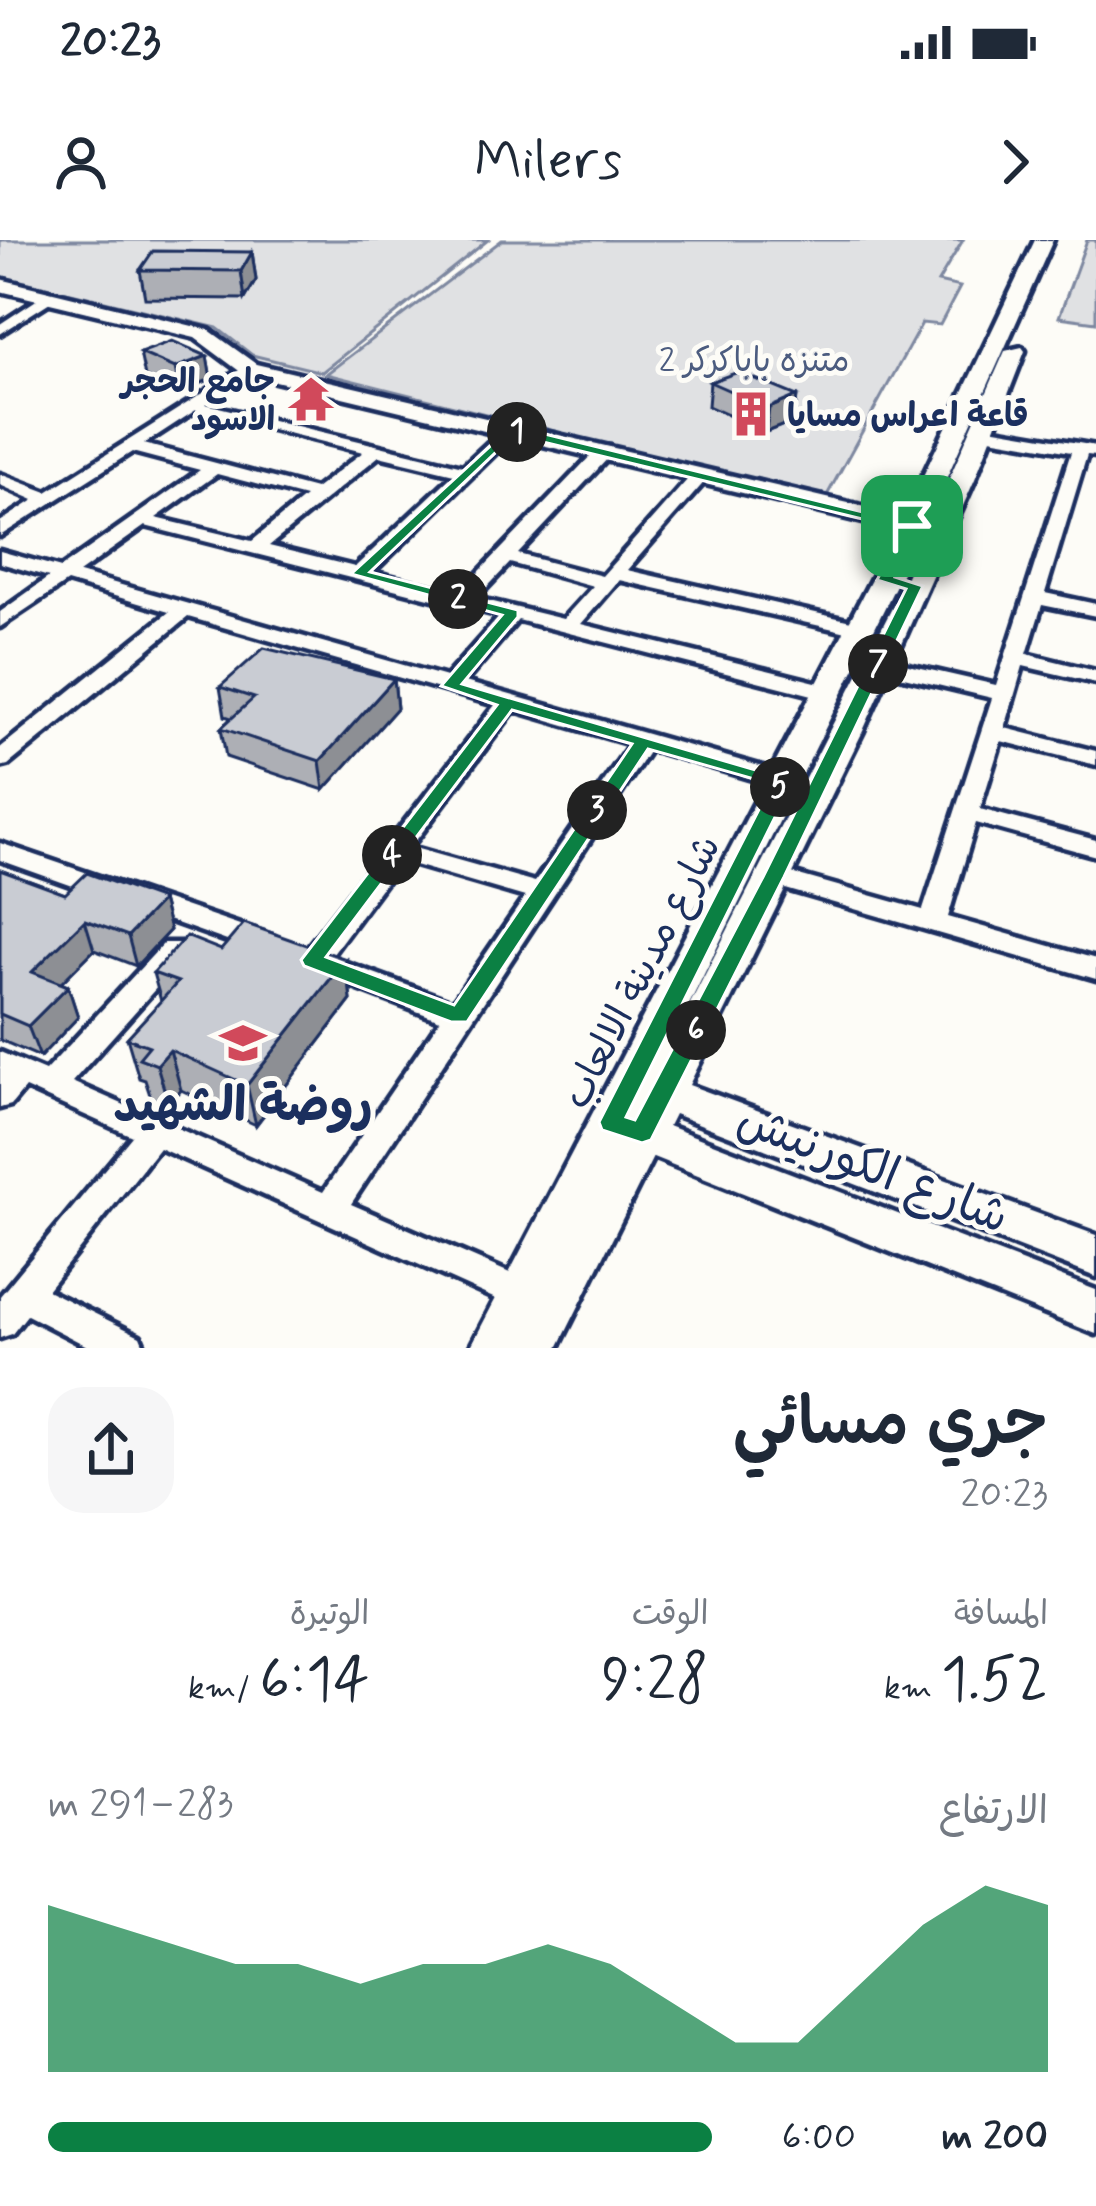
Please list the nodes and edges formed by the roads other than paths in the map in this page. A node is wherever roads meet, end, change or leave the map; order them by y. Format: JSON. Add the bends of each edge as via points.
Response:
{"nodes":[{"id":1,"x":1043,"y":240,"type":"edge"},
{"id":2,"x":1064,"y":240,"type":"edge"},
{"id":3,"x":0,"y":288,"type":"edge"},
{"id":4,"x":43,"y":302,"type":"junction"},
{"id":5,"x":0,"y":330,"type":"edge"},
{"id":6,"x":217,"y":345,"type":"junction"},
{"id":7,"x":249,"y":368,"type":"junction"},
{"id":8,"x":988,"y":388,"type":"junction"},
{"id":9,"x":193,"y":405,"type":"junction"},
{"id":10,"x":512,"y":430,"type":"junction"},
{"id":11,"x":984,"y":432,"type":"junction"},
{"id":12,"x":130,"y":446,"type":"junction"},
{"id":13,"x":376,"y":450,"type":"junction"},
{"id":14,"x":1088,"y":450,"type":"edge"},
{"id":15,"x":604,"y":451,"type":"junction"},
{"id":16,"x":214,"y":468,"type":"junction"},
{"id":17,"x":465,"y":472,"type":"junction"},
{"id":18,"x":700,"y":475,"type":"junction"},
{"id":19,"x":0,"y":479,"type":"edge"},
{"id":20,"x":319,"y":495,"type":"junction"},
{"id":21,"x":48,"y":499,"type":"junction"},
{"id":22,"x":140,"y":519,"type":"junction"},
{"id":23,"x":912,"y":526,"type":"junction"},
{"id":24,"x":0,"y":530,"type":"edge"},
{"id":25,"x":254,"y":549,"type":"junction"},
{"id":26,"x":505,"y":556,"type":"junction"},
{"id":27,"x":0,"y":557,"type":"edge"},
{"id":28,"x":359,"y":574,"type":"junction"},
{"id":29,"x":63,"y":575,"type":"junction"},
{"id":30,"x":610,"y":578,"type":"junction"},
{"id":31,"x":900,"y":583,"type":"junction"},
{"id":32,"x":1034,"y":597,"type":"junction"},
{"id":33,"x":463,"y":601,"type":"junction"},
{"id":34,"x":184,"y":610,"type":"junction"},
{"id":35,"x":1096,"y":610,"type":"edge"},
{"id":36,"x":512,"y":613,"type":"junction"},
{"id":37,"x":0,"y":621,"type":"edge"},
{"id":38,"x":567,"y":627,"type":"junction"},
{"id":39,"x":860,"y":629,"type":"junction"},
{"id":40,"x":1015,"y":658,"type":"junction"},
{"id":41,"x":878,"y":664,"type":"junction"},
{"id":42,"x":1096,"y":676,"type":"edge"},
{"id":43,"x":450,"y":686,"type":"junction"},
{"id":44,"x":828,"y":692,"type":"junction"},
{"id":45,"x":1004,"y":694,"type":"junction"},
{"id":46,"x":508,"y":703,"type":"junction"},
{"id":47,"x":992,"y":732,"type":"junction"},
{"id":48,"x":644,"y":742,"type":"junction"},
{"id":49,"x":1096,"y":758,"type":"edge"},
{"id":50,"x":0,"y":760,"type":"edge"},
{"id":51,"x":783,"y":781,"type":"junction"},
{"id":52,"x":967,"y":813,"type":"junction"},
{"id":53,"x":1096,"y":848,"type":"edge"},
{"id":54,"x":0,"y":851,"type":"edge"},
{"id":55,"x":394,"y":851,"type":"junction"},
{"id":56,"x":774,"y":877,"type":"junction"},
{"id":57,"x":542,"y":893,"type":"junction"},
{"id":58,"x":200,"y":921,"type":"junction"},
{"id":59,"x":933,"y":922,"type":"junction"},
{"id":60,"x":312,"y":960,"type":"junction"},
{"id":61,"x":1096,"y":968,"type":"edge"},
{"id":62,"x":459,"y":1016,"type":"junction"},
{"id":63,"x":18,"y":1080,"type":"edge"},
{"id":64,"x":648,"y":1087,"type":"junction"},
{"id":65,"x":626,"y":1127,"type":"junction"},
{"id":66,"x":153,"y":1132,"type":"junction"},
{"id":67,"x":328,"y":1211,"type":"junction"},
{"id":68,"x":1096,"y":1256,"type":"edge"},
{"id":69,"x":521,"y":1294,"type":"junction"},
{"id":70,"x":11,"y":1309,"type":"edge"},
{"id":71,"x":1096,"y":1312,"type":"edge"},
{"id":72,"x":127,"y":1348,"type":"edge"},
{"id":73,"x":494,"y":1348,"type":"edge"},
{"id":74,"x":533,"y":1348,"type":"edge"}],
"edges":[{"from":1,"to":8,"type":"main road","name":"شارع مدينة الالعاب"},
{"from":2,"to":8,"type":"main road","name":"شارع مدينة الالعاب"},
{"from":3,"to":4,"type":"main road"},
{"from":3,"to":6,"type":"main road","via":[[202,334]]},
{"from":4,"to":5,"type":"street"},
{"from":4,"to":6,"type":"main road"},
{"from":6,"to":7,"type":"main road"},
{"from":7,"to":9,"type":"street"},
{"from":7,"to":10,"type":"main road"},
{"from":8,"to":11,"type":"main road","name":"شارع مدينة الالعاب"},
{"from":8,"to":23,"type":"main road","name":"شارع مدينة الالعاب"},
{"from":9,"to":12,"type":"street"},
{"from":9,"to":13,"type":"street"},
{"from":10,"to":15,"type":"main road"},
{"from":10,"to":17,"type":"street"},
{"from":11,"to":14,"type":"street"},
{"from":11,"to":31,"type":"main road","name":"شارع مدينة الالعاب"},
{"from":12,"to":16,"type":"street"},
{"from":12,"to":21,"type":"street"},
{"from":13,"to":17,"type":"street"},
{"from":13,"to":20,"type":"street"},
{"from":14,"to":32,"type":"street"},
{"from":15,"to":18,"type":"main road"},
{"from":15,"to":26,"type":"street"},
{"from":16,"to":20,"type":"street"},
{"from":16,"to":22,"type":"street"},
{"from":17,"to":28,"type":"street"},
{"from":18,"to":23,"type":"main road"},
{"from":18,"to":30,"type":"street"},
{"from":19,"to":21,"type":"street"},
{"from":20,"to":25,"type":"street"},
{"from":21,"to":24,"type":"street"},
{"from":22,"to":25,"type":"street"},
{"from":22,"to":29,"type":"street"},
{"from":23,"to":31,"type":"main road","name":"شارع مدينة الالعاب"},
{"from":25,"to":28,"type":"street"},
{"from":26,"to":30,"type":"street"},
{"from":26,"to":33,"type":"street"},
{"from":27,"to":29,"type":"street"},
{"from":28,"to":33,"type":"street"},
{"from":29,"to":34,"type":"street"},
{"from":29,"to":37,"type":"street"},
{"from":30,"to":38,"type":"street"},
{"from":30,"to":39,"type":"street"},
{"from":31,"to":39,"type":"main road","name":"شارع مدينة الالعاب"},
{"from":31,"to":41,"type":"main road","name":"شارع مدينة الالعاب"},
{"from":32,"to":35,"type":"street"},
{"from":32,"to":40,"type":"street"},
{"from":33,"to":36,"type":"street"},
{"from":34,"to":43,"type":"street"},
{"from":34,"to":50,"type":"street"},
{"from":36,"to":38,"type":"street"},
{"from":36,"to":43,"type":"street"},
{"from":38,"to":44,"type":"street"},
{"from":39,"to":44,"type":"main road","name":"شارع مدينة الالعاب"},
{"from":40,"to":42,"type":"street"},
{"from":40,"to":45,"type":"street"},
{"from":41,"to":45,"type":"street"},
{"from":41,"to":56,"type":"main road","name":"شارع مدينة الالعاب"},
{"from":43,"to":46,"type":"street"},
{"from":44,"to":51,"type":"main road","name":"شارع مدينة الالعاب"},
{"from":45,"to":47,"type":"street"},
{"from":46,"to":48,"type":"street"},
{"from":46,"to":55,"type":"street"},
{"from":47,"to":49,"type":"street"},
{"from":47,"to":52,"type":"street"},
{"from":48,"to":51,"type":"street"},
{"from":48,"to":57,"type":"street"},
{"from":51,"to":64,"type":"main road","name":"شارع مدينة الالعاب"},
{"from":52,"to":53,"type":"street"},
{"from":52,"to":59,"type":"street"},
{"from":54,"to":58,"type":"street"},
{"from":55,"to":57,"type":"street"},
{"from":55,"to":60,"type":"street"},
{"from":56,"to":59,"type":"street"},
{"from":56,"to":64,"type":"main road","name":"شارع مدينة الالعاب"},
{"from":57,"to":62,"type":"street"},
{"from":58,"to":60,"type":"street"},
{"from":58,"to":63,"type":"street"},
{"from":59,"to":61,"type":"street"},
{"from":60,"to":62,"type":"street"},
{"from":62,"to":67,"type":"street"},
{"from":63,"to":66,"type":"street"},
{"from":64,"to":65,"type":"main road","name":"شارع مدينة الالعاب"},
{"from":64,"to":68,"type":"main road","name":"شارع الكورنيش"},
{"from":65,"to":69,"type":"main road","name":"شارع مدينة الالعاب"},
{"from":65,"to":71,"type":"main road","name":"شارع الكورنيش"},
{"from":65,"to":74,"type":"main road","name":"شارع مدينة الالعاب"},
{"from":66,"to":67,"type":"street"},
{"from":66,"to":70,"type":"street"},
{"from":67,"to":69,"type":"street"},
{"from":69,"to":73,"type":"main road","name":"شارع مدينة الالعاب"},
{"from":70,"to":72,"type":"street"}]}
